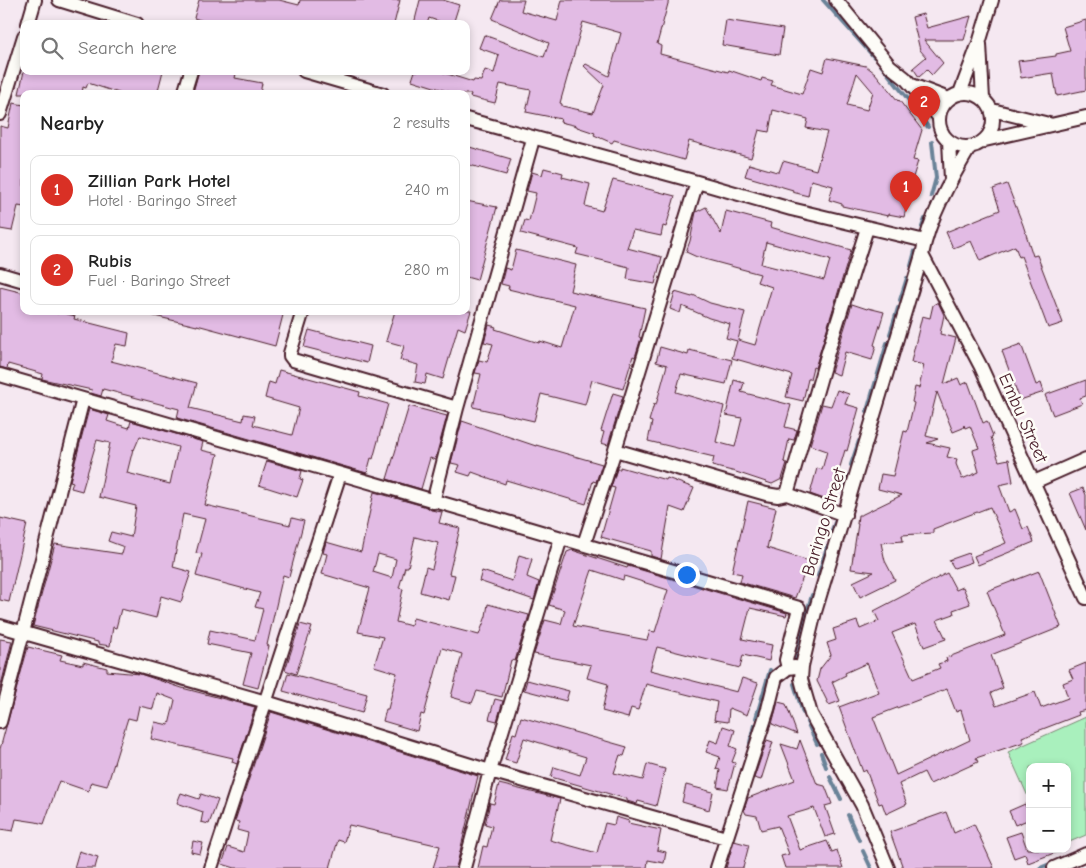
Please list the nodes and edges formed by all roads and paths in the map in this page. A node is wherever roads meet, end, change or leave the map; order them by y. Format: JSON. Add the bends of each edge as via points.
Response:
{"nodes":[{"id":1,"x":35,"y":0,"type":"edge"},
{"id":2,"x":59,"y":0,"type":"edge"},
{"id":3,"x":836,"y":0,"type":"edge"},
{"id":4,"x":992,"y":0,"type":"edge"},
{"id":5,"x":29,"y":20,"type":"edge"},
{"id":6,"x":125,"y":20,"type":"edge"},
{"id":7,"x":980,"y":40,"type":"junction"},
{"id":8,"x":20,"y":49,"type":"edge"},
{"id":9,"x":190,"y":75,"type":"edge"},
{"id":10,"x":316,"y":75,"type":"edge"},
{"id":11,"x":910,"y":84,"type":"junction"},
{"id":12,"x":185,"y":90,"type":"edge"},
{"id":13,"x":362,"y":90,"type":"edge"},
{"id":14,"x":955,"y":96,"type":"junction"},
{"id":15,"x":983,"y":99,"type":"junction"},
{"id":16,"x":992,"y":110,"type":"junction"},
{"id":17,"x":0,"y":114,"type":"edge"},
{"id":18,"x":939,"y":117,"type":"junction"},
{"id":19,"x":1086,"y":117,"type":"edge"},
{"id":20,"x":470,"y":120,"type":"edge"},
{"id":21,"x":1054,"y":125,"type":"junction"},
{"id":22,"x":534,"y":138,"type":"junction"},
{"id":23,"x":985,"y":140,"type":"junction"},
{"id":24,"x":949,"y":141,"type":"junction"},
{"id":25,"x":970,"y":147,"type":"junction"},
{"id":26,"x":951,"y":179,"type":"junction"},
{"id":27,"x":697,"y":182,"type":"junction"},
{"id":28,"x":867,"y":228,"type":"junction"},
{"id":29,"x":925,"y":241,"type":"junction"},
{"id":30,"x":922,"y":255,"type":"junction"},
{"id":31,"x":0,"y":274,"type":"edge"},
{"id":32,"x":20,"y":281,"type":"edge"},
{"id":33,"x":302,"y":315,"type":"edge"},
{"id":34,"x":0,"y":375,"type":"edge"},
{"id":35,"x":84,"y":399,"type":"junction"},
{"id":36,"x":457,"y":408,"type":"junction"},
{"id":37,"x":616,"y":450,"type":"junction"},
{"id":38,"x":1086,"y":459,"type":"edge"},
{"id":39,"x":340,"y":474,"type":"junction"},
{"id":40,"x":1034,"y":482,"type":"junction"},
{"id":41,"x":787,"y":494,"type":"junction"},
{"id":42,"x":433,"y":502,"type":"junction"},
{"id":43,"x":845,"y":515,"type":"junction"},
{"id":44,"x":561,"y":538,"type":"junction"},
{"id":45,"x":584,"y":544,"type":"junction"},
{"id":46,"x":1086,"y":598,"type":"edge"},
{"id":47,"x":0,"y":626,"type":"edge"},
{"id":48,"x":23,"y":632,"type":"junction"},
{"id":49,"x":802,"y":666,"type":"junction"},
{"id":50,"x":788,"y":668,"type":"junction"},
{"id":51,"x":266,"y":702,"type":"junction"},
{"id":52,"x":0,"y":722,"type":"edge"},
{"id":53,"x":490,"y":771,"type":"junction"},
{"id":54,"x":726,"y":838,"type":"junction"},
{"id":55,"x":1086,"y":854,"type":"edge"},
{"id":56,"x":212,"y":868,"type":"edge"},
{"id":57,"x":464,"y":868,"type":"edge"},
{"id":58,"x":717,"y":868,"type":"edge"},
{"id":59,"x":888,"y":868,"type":"edge"},
{"id":60,"x":1054,"y":868,"type":"edge"}],
"edges":[{"from":1,"to":5,"type":"street"},
{"from":2,"to":6,"type":"street"},
{"from":3,"to":11,"type":"street","via":[[890,66]]},
{"from":4,"to":7,"type":"street"},
{"from":7,"to":14,"type":"street"},
{"from":7,"to":15,"type":"street"},
{"from":8,"to":17,"type":"street"},
{"from":9,"to":12,"type":"street"},
{"from":10,"to":13,"type":"street"},
{"from":11,"to":14,"type":"street"},
{"from":11,"to":18,"type":"street"},
{"from":14,"to":15,"type":"street","via":[[972,93]]},
{"from":14,"to":18,"type":"street","via":[[941,110]]},
{"from":15,"to":16,"type":"street"},
{"from":16,"to":21,"type":"street"},
{"from":16,"to":23,"type":"street","via":[[993,126]]},
{"from":18,"to":24,"type":"street","via":[[941,130]]},
{"from":19,"to":21,"type":"street"},
{"from":20,"to":22,"type":"street"},
{"from":21,"to":23,"type":"street"},
{"from":22,"to":27,"type":"street"},
{"from":22,"to":36,"type":"street"},
{"from":23,"to":25,"type":"street"},
{"from":24,"to":25,"type":"street"},
{"from":24,"to":26,"type":"street","name":"Baringo Street"},
{"from":25,"to":26,"type":"street","name":"Baringo Street"},
{"from":26,"to":29,"type":"street","name":"Baringo Street"},
{"from":27,"to":28,"type":"street"},
{"from":27,"to":37,"type":"street"},
{"from":28,"to":29,"type":"street"},
{"from":28,"to":41,"type":"street"},
{"from":29,"to":30,"type":"street","name":"Baringo Street"},
{"from":30,"to":40,"type":"street","name":"Embu Street","via":[[981,366]]},
{"from":30,"to":43,"type":"street","name":"Baringo Street"},
{"from":31,"to":32,"type":"street"},
{"from":33,"to":36,"type":"street","via":[[290,354],[294,360]]},
{"from":34,"to":35,"type":"street"},
{"from":35,"to":39,"type":"street"},
{"from":35,"to":48,"type":"street"},
{"from":36,"to":42,"type":"street"},
{"from":37,"to":41,"type":"street","via":[[766,494]]},
{"from":37,"to":45,"type":"street"},
{"from":38,"to":40,"type":"street"},
{"from":39,"to":42,"type":"street"},
{"from":39,"to":51,"type":"street"},
{"from":40,"to":46,"type":"street","name":"Embu Street"},
{"from":41,"to":43,"type":"street"},
{"from":42,"to":44,"type":"street"},
{"from":43,"to":49,"type":"street","name":"Baringo Street"},
{"from":44,"to":45,"type":"street"},
{"from":44,"to":53,"type":"street"},
{"from":45,"to":50,"type":"street","via":[[799,608],[786,660]]},
{"from":47,"to":48,"type":"street"},
{"from":48,"to":51,"type":"street"},
{"from":48,"to":52,"type":"street"},
{"from":49,"to":50,"type":"street"},
{"from":49,"to":59,"type":"street","name":"Baringo Street","via":[[801,680],[811,714],[862,805]]},
{"from":50,"to":54,"type":"street","via":[[776,676]]},
{"from":51,"to":53,"type":"street"},
{"from":51,"to":56,"type":"street"},
{"from":53,"to":54,"type":"street"},
{"from":53,"to":57,"type":"street"},
{"from":54,"to":58,"type":"street"},
{"from":55,"to":60,"type":"street"}]}
